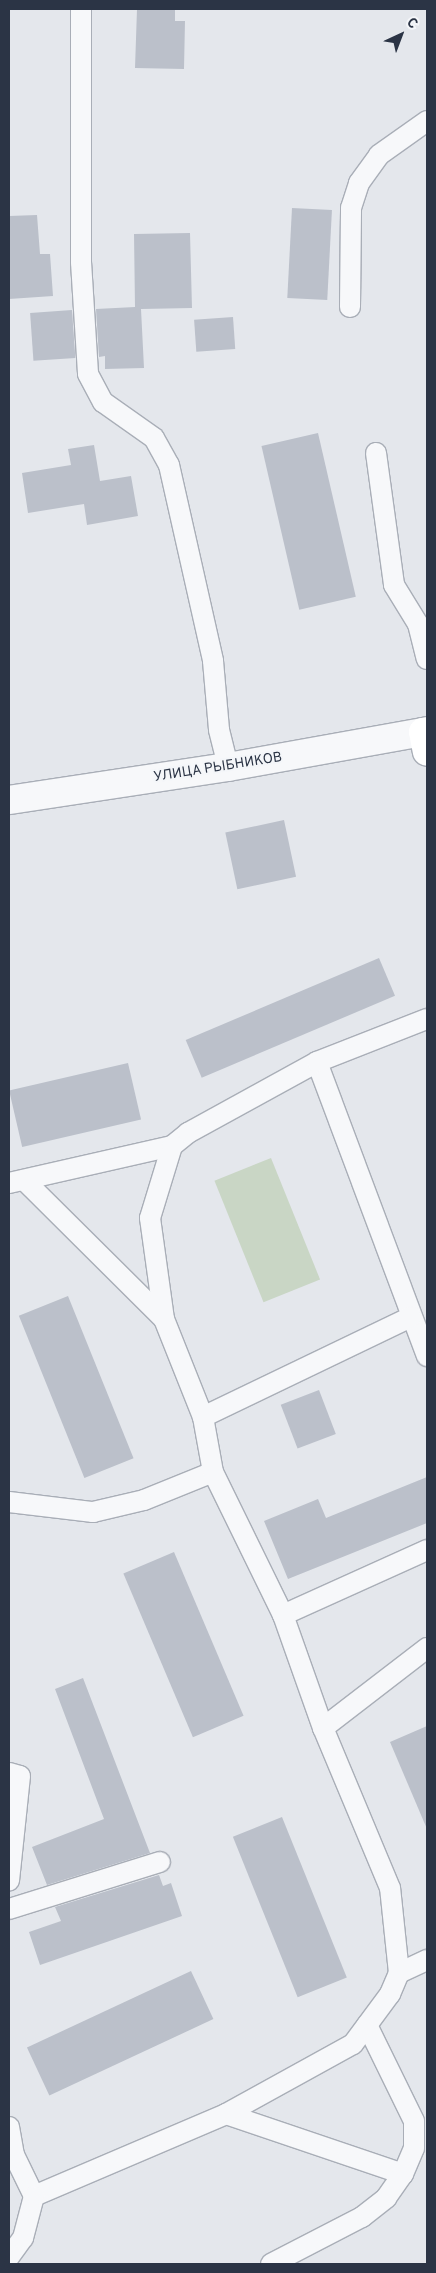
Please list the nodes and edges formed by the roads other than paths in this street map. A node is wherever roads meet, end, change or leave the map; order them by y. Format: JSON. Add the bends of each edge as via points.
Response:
{"nodes":[{"id":1,"x":80,"y":9,"type":"edge"},
{"id":2,"x":427,"y":121,"type":"edge"},
{"id":3,"x":350,"y":307,"type":"dead end"},
{"id":4,"x":376,"y":453,"type":"dead end"},
{"id":5,"x":427,"y":659,"type":"edge"},
{"id":6,"x":426,"y":739,"type":"edge"},
{"id":7,"x":228,"y":767,"type":"junction"},
{"id":8,"x":9,"y":800,"type":"edge"},
{"id":9,"x":427,"y":1019,"type":"edge"},
{"id":10,"x":316,"y":1062,"type":"junction"},
{"id":11,"x":172,"y":1146,"type":"junction"},
{"id":12,"x":16,"y":1181,"type":"edge"},
{"id":13,"x":411,"y":1317,"type":"junction"},
{"id":14,"x":164,"y":1319,"type":"junction"},
{"id":15,"x":427,"y":1356,"type":"edge"},
{"id":16,"x":203,"y":1417,"type":"junction"},
{"id":17,"x":213,"y":1472,"type":"junction"},
{"id":18,"x":9,"y":1502,"type":"edge"},
{"id":19,"x":427,"y":1550,"type":"edge"},
{"id":20,"x":283,"y":1615,"type":"junction"},
{"id":21,"x":427,"y":1648,"type":"edge"},
{"id":22,"x":323,"y":1728,"type":"junction"},
{"id":23,"x":9,"y":1773,"type":"edge"},
{"id":24,"x":160,"y":1862,"type":"dead end"},
{"id":25,"x":9,"y":1880,"type":"edge"},
{"id":26,"x":9,"y":1908,"type":"edge"},
{"id":27,"x":427,"y":1960,"type":"edge"},
{"id":28,"x":400,"y":1973,"type":"junction"},
{"id":29,"x":367,"y":2025,"type":"junction"},
{"id":30,"x":226,"y":2114,"type":"junction"},
{"id":31,"x":9,"y":2127,"type":"edge"},
{"id":32,"x":12,"y":2155,"type":"edge"},
{"id":33,"x":403,"y":2174,"type":"junction"},
{"id":34,"x":34,"y":2196,"type":"junction"},
{"id":35,"x":9,"y":2257,"type":"edge"},
{"id":36,"x":271,"y":2264,"type":"edge"}],
"edges":[{"from":1,"to":7,"type":"lane","via":[[81,262],[88,374],[103,402],[154,438],[169,465],[213,661],[219,730]]},
{"from":2,"to":3,"type":"lane","via":[[379,155],[359,183],[351,208]]},
{"from":4,"to":5,"type":"lane","via":[[394,585],[418,624]]},
{"from":6,"to":7,"type":"street","name":"УЛИЦА РЫБНИКОВ"},
{"from":7,"to":8,"type":"street","name":"УЛИЦА РЫБНИКОВ"},
{"from":9,"to":10,"type":"lane"},
{"from":10,"to":11,"type":"lane","via":[[259,1090]]},
{"from":10,"to":13,"type":"lane"},
{"from":11,"to":12,"type":"lane"},
{"from":11,"to":14,"type":"lane","via":[[150,1218]]},
{"from":12,"to":14,"type":"lane"},
{"from":13,"to":15,"type":"lane"},
{"from":13,"to":16,"type":"lane"},
{"from":14,"to":16,"type":"lane"},
{"from":16,"to":17,"type":"lane"},
{"from":17,"to":18,"type":"lane","via":[[144,1500],[93,1512]]},
{"from":17,"to":20,"type":"lane"},
{"from":19,"to":20,"type":"lane"},
{"from":20,"to":22,"type":"lane"},
{"from":21,"to":22,"type":"lane"},
{"from":22,"to":28,"type":"lane","via":[[390,1888]]},
{"from":23,"to":25,"type":"lane","via":[[20,1776]]},
{"from":24,"to":26,"type":"lane"},
{"from":27,"to":28,"type":"lane"},
{"from":28,"to":29,"type":"lane","via":[[390,1994]]},
{"from":29,"to":30,"type":"lane","via":[[353,2044]]},
{"from":29,"to":33,"type":"lane","via":[[414,2121],[414,2148]]},
{"from":30,"to":33,"type":"lane"},
{"from":30,"to":34,"type":"lane"},
{"from":31,"to":32,"type":"lane"},
{"from":32,"to":34,"type":"lane"},
{"from":33,"to":36,"type":"lane","via":[[386,2198],[362,2217]]},
{"from":34,"to":35,"type":"lane","via":[[23,2238]]}]}
